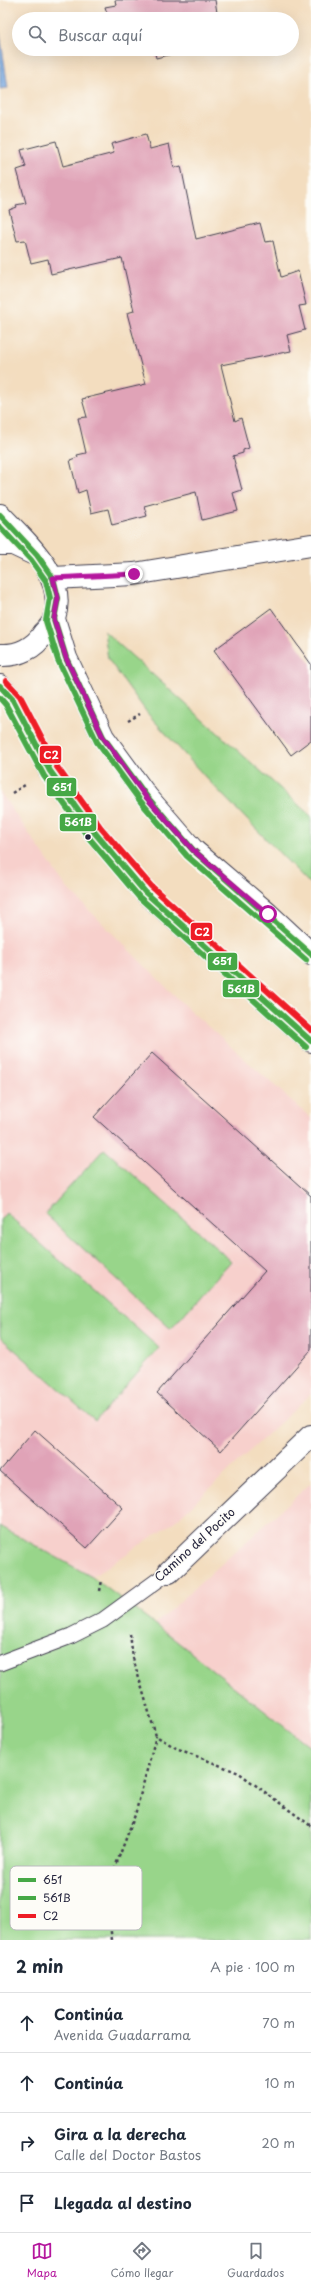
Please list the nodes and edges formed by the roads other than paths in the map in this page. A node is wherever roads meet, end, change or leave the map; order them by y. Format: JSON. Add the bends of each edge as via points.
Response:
{"nodes":[{"id":1,"x":0,"y":514,"type":"edge"},
{"id":2,"x":0,"y":544,"type":"edge"},
{"id":3,"x":311,"y":545,"type":"edge"},
{"id":4,"x":37,"y":555,"type":"junction"},
{"id":5,"x":53,"y":578,"type":"junction"},
{"id":6,"x":54,"y":619,"type":"junction"},
{"id":7,"x":0,"y":655,"type":"edge"},
{"id":8,"x":0,"y":686,"type":"edge"},
{"id":9,"x":311,"y":954,"type":"edge"},
{"id":10,"x":311,"y":1042,"type":"edge"},
{"id":11,"x":311,"y":1436,"type":"edge"},
{"id":12,"x":169,"y":1572,"type":"joint"},
{"id":13,"x":0,"y":1664,"type":"edge"}],
"edges":[{"from":1,"to":4,"type":"street"},
{"from":2,"to":4,"type":"street","via":[[12,544]]},
{"from":3,"to":5,"type":"street","via":[[134,574]]},
{"from":4,"to":5,"type":"street"},
{"from":5,"to":6,"type":"street","via":[[58,598]]},
{"from":6,"to":7,"type":"street","via":[[38,643],[13,656]]},
{"from":6,"to":9,"type":"street","via":[[66,658],[103,737],[146,797],[193,850]]},
{"from":8,"to":10,"type":"street","via":[[13,700],[50,770],[95,833],[145,892]]},
{"from":11,"to":12,"type":"street","name":"Camino del Pocito"},
{"from":12,"to":13,"type":"lane","name":"Camino del Pocito","via":[[103,1620],[71,1636]]}]}
